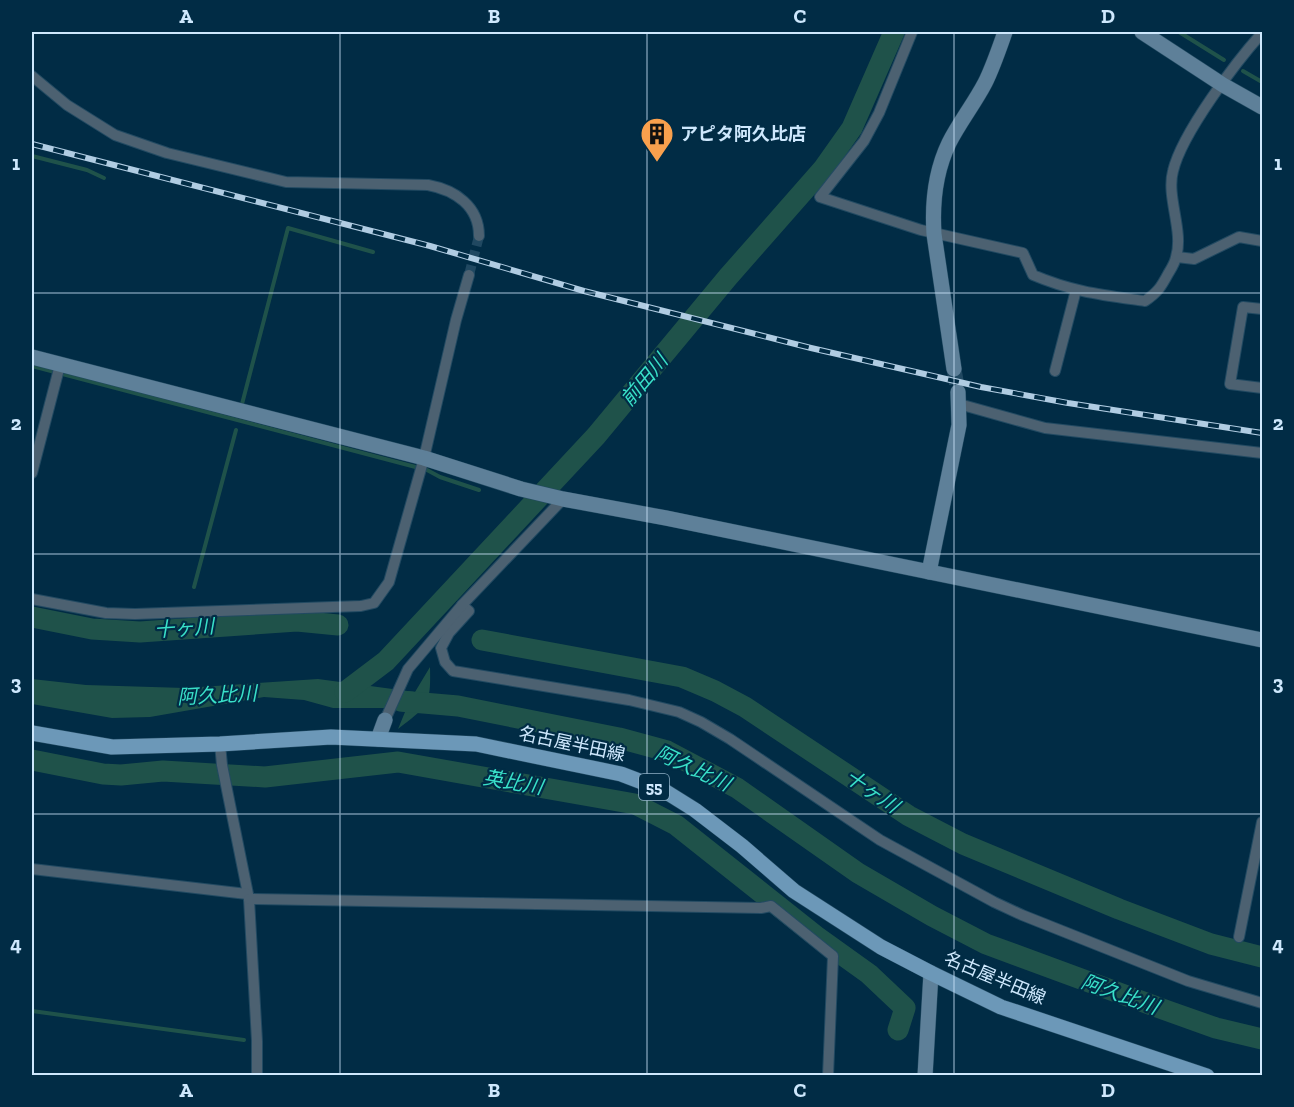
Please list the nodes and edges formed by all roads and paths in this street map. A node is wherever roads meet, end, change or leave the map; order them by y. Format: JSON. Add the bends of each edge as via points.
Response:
{"nodes":[{"id":1,"x":912,"y":32,"type":"edge"},
{"id":2,"x":1005,"y":32,"type":"edge"},
{"id":3,"x":1142,"y":32,"type":"edge"},
{"id":4,"x":1263,"y":33,"type":"edge"},
{"id":5,"x":32,"y":76,"type":"edge"},
{"id":6,"x":1223,"y":85,"type":"junction"},
{"id":7,"x":1263,"y":107,"type":"edge"},
{"id":8,"x":934,"y":234,"type":"junction"},
{"id":9,"x":479,"y":236,"type":"tunnel mouth"},
{"id":10,"x":1263,"y":241,"type":"edge"},
{"id":11,"x":1177,"y":257,"type":"junction"},
{"id":12,"x":469,"y":275,"type":"tunnel mouth"},
{"id":13,"x":1076,"y":290,"type":"junction"},
{"id":14,"x":1263,"y":309,"type":"edge"},
{"id":15,"x":32,"y":357,"type":"edge"},
{"id":16,"x":60,"y":365,"type":"junction"},
{"id":17,"x":954,"y":369,"type":"tunnel mouth"},
{"id":18,"x":1055,"y":371,"type":"dead end"},
{"id":19,"x":1263,"y":388,"type":"edge"},
{"id":20,"x":958,"y":398,"type":"joint"},
{"id":21,"x":1263,"y":453,"type":"edge"},
{"id":22,"x":424,"y":458,"type":"junction"},
{"id":23,"x":32,"y":473,"type":"edge"},
{"id":24,"x":561,"y":499,"type":"junction"},
{"id":25,"x":929,"y":572,"type":"junction"},
{"id":26,"x":32,"y":599,"type":"edge"},
{"id":27,"x":462,"y":605,"type":"junction"},
{"id":28,"x":1263,"y":640,"type":"edge"},
{"id":29,"x":385,"y":720,"type":"joint"},
{"id":30,"x":32,"y":734,"type":"edge"},
{"id":31,"x":378,"y":739,"type":"junction"},
{"id":32,"x":220,"y":744,"type":"junction"},
{"id":33,"x":1263,"y":822,"type":"edge"},
{"id":34,"x":32,"y":869,"type":"edge"},
{"id":35,"x":248,"y":896,"type":"junction"},
{"id":36,"x":1239,"y":937,"type":"dead end"},
{"id":37,"x":932,"y":973,"type":"junction"},
{"id":38,"x":1263,"y":1003,"type":"edge"},
{"id":39,"x":257,"y":1076,"type":"edge"},
{"id":40,"x":828,"y":1076,"type":"edge"},
{"id":41,"x":925,"y":1076,"type":"edge"},
{"id":42,"x":1207,"y":1076,"type":"edge"}],
"edges":[{"from":1,"to":8,"type":"street","via":[[864,141],[820,197]]},
{"from":2,"to":8,"type":"street","via":[[986,81],[941,161],[934,194]]},
{"from":3,"to":6,"type":"street"},
{"from":4,"to":6,"type":"street"},
{"from":5,"to":9,"type":"street","via":[[67,105],[115,135],[167,153],[286,182],[438,187],[459,196],[467,205],[477,220]]},
{"from":6,"to":7,"type":"street"},
{"from":6,"to":11,"type":"street","via":[[1178,155],[1172,172]]},
{"from":8,"to":13,"type":"street","via":[[1023,253],[1033,274]]},
{"from":8,"to":17,"type":"street"},
{"from":10,"to":11,"type":"street","via":[[1239,237],[1194,259]]},
{"from":11,"to":13,"type":"street","via":[[1158,293],[1145,301]]},
{"from":12,"to":22,"type":"street"},
{"from":13,"to":18,"type":"street"},
{"from":14,"to":19,"type":"street","via":[[1243,307],[1230,384]]},
{"from":15,"to":16,"type":"street"},
{"from":16,"to":22,"type":"street"},
{"from":16,"to":23,"type":"street"},
{"from":20,"to":21,"type":"street","via":[[1045,428]]},
{"from":20,"to":25,"type":"street","via":[[956,445]]},
{"from":22,"to":24,"type":"street"},
{"from":22,"to":26,"type":"street","via":[[389,582],[374,603],[135,614],[106,613]]},
{"from":24,"to":25,"type":"street"},
{"from":24,"to":27,"type":"street"},
{"from":25,"to":28,"type":"street"},
{"from":27,"to":29,"type":"street","via":[[408,669]]},
{"from":27,"to":38,"type":"street","via":[[468,611],[441,648],[453,671],[679,712],[730,739],[880,840],[994,902],[1188,981]]},
{"from":29,"to":31,"type":"street"},
{"from":30,"to":32,"type":"main road","name":"名古屋半田線","number":"55","via":[[112,747]]},
{"from":31,"to":32,"type":"main road","name":"名古屋半田線","number":"55","via":[[331,737]]},
{"from":31,"to":37,"type":"main road","name":"名古屋半田線","number":"55","via":[[476,744],[621,774],[663,790],[742,846],[794,891],[882,947]]},
{"from":32,"to":35,"type":"street"},
{"from":33,"to":36,"type":"street"},
{"from":34,"to":35,"type":"street"},
{"from":35,"to":39,"type":"street"},
{"from":35,"to":40,"type":"street","via":[[771,906],[833,956]]},
{"from":37,"to":41,"type":"street"},
{"from":37,"to":42,"type":"main road","name":"名古屋半田線","number":"55","via":[[1001,1007]]}]}
